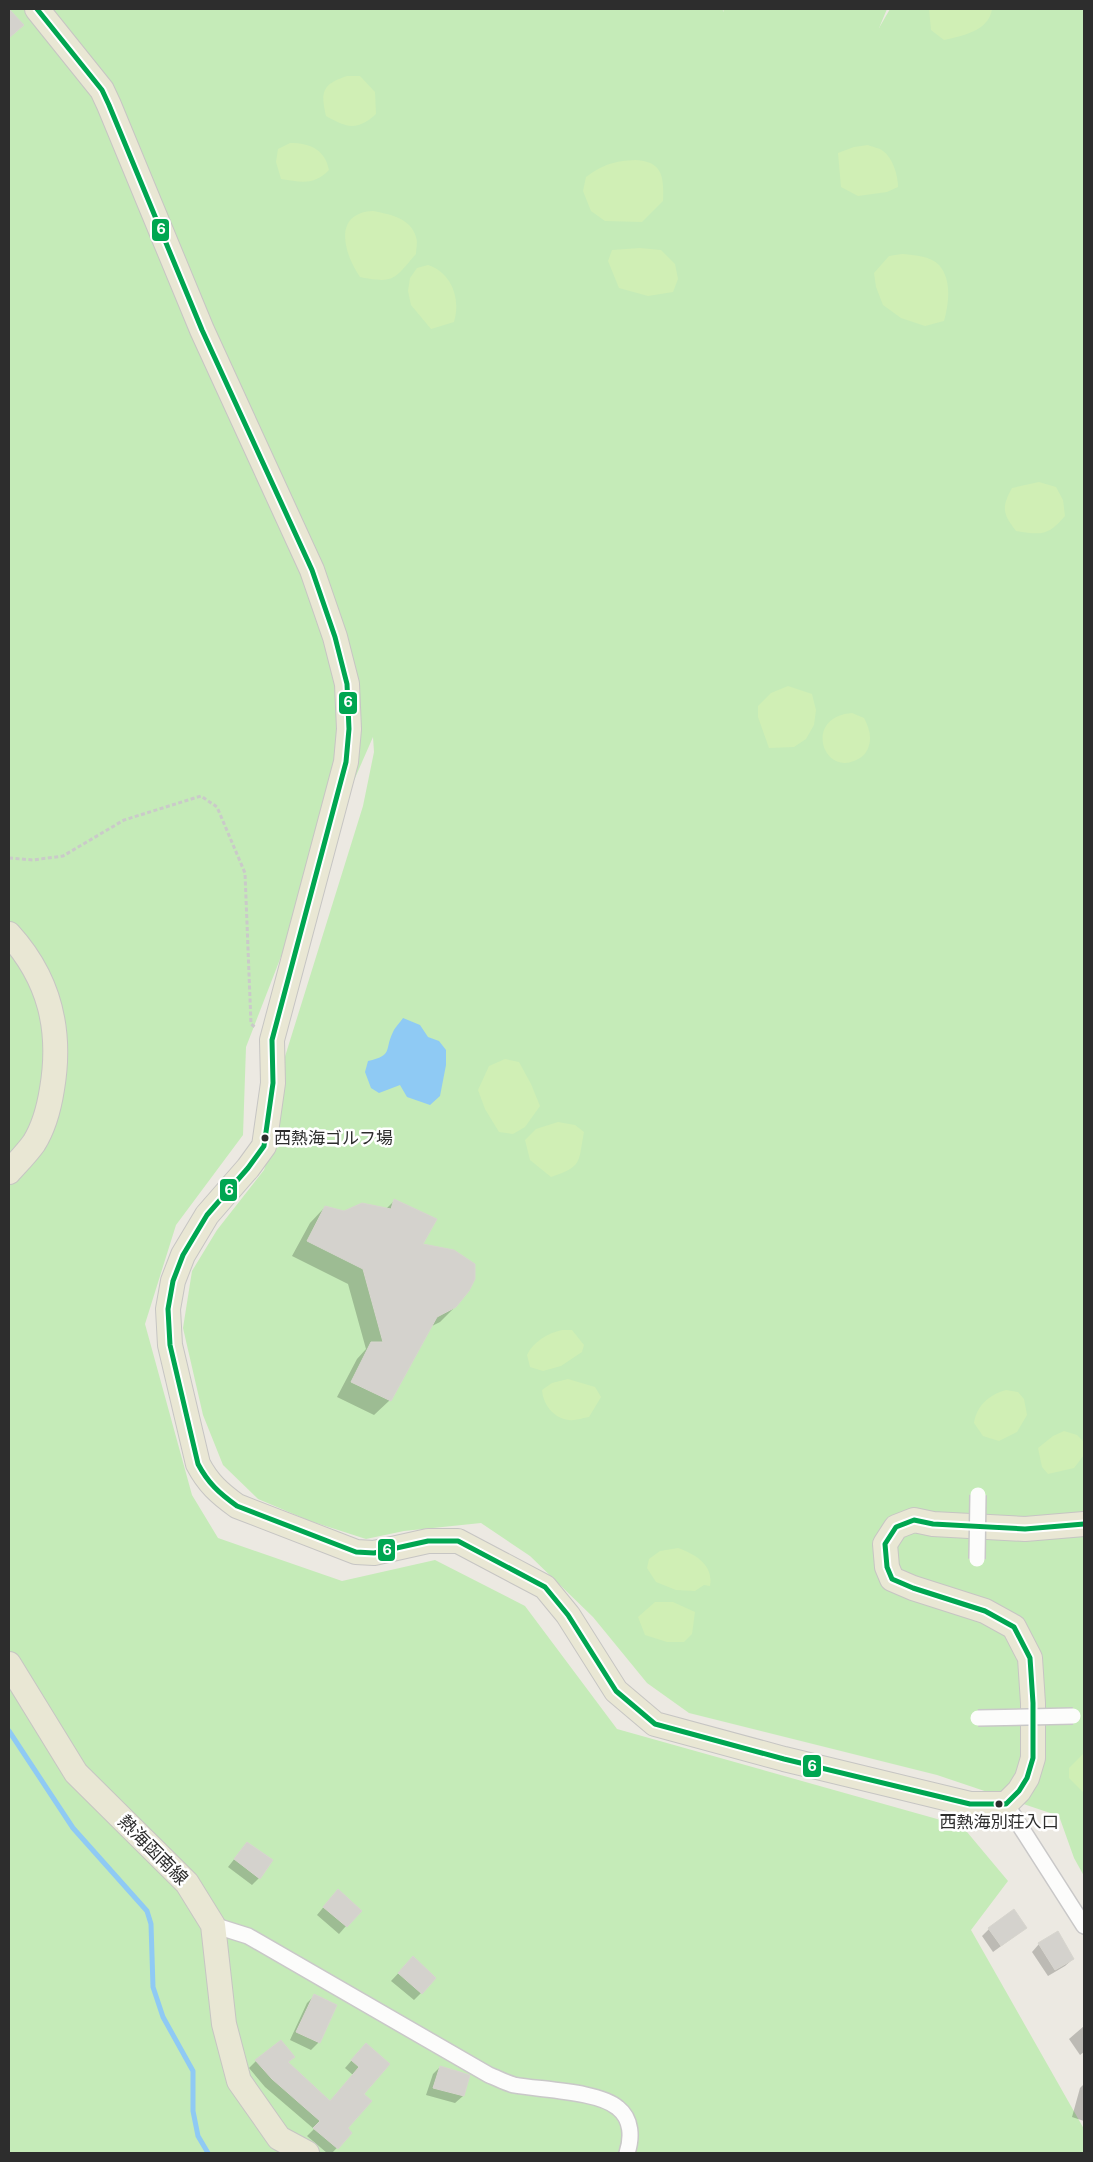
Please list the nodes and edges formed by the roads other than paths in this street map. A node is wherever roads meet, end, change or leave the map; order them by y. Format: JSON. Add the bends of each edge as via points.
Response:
{"nodes":[{"id":1,"x":37,"y":9,"type":"edge"},
{"id":2,"x":9,"y":934,"type":"edge"},
{"id":3,"x":9,"y":1172,"type":"edge"},
{"id":4,"x":978,"y":1495,"type":"dead end"},
{"id":5,"x":1084,"y":1524,"type":"edge"},
{"id":6,"x":977,"y":1559,"type":"dead end"},
{"id":7,"x":9,"y":1664,"type":"edge"},
{"id":8,"x":1073,"y":1716,"type":"dead end"},
{"id":9,"x":978,"y":1718,"type":"dead end"},
{"id":10,"x":1006,"y":1804,"type":"junction"},
{"id":11,"x":213,"y":1924,"type":"junction"},
{"id":12,"x":1084,"y":1926,"type":"edge"},
{"id":13,"x":307,"y":2153,"type":"edge"},
{"id":14,"x":627,"y":2153,"type":"edge"}],
"edges":[{"from":1,"to":10,"type":"main road","via":[[102,90],[110,105],[202,330],[312,570],[347,684],[350,730],[346,762],[272,1040],[273,1083],[264,1146],[206,1215],[173,1281],[168,1309],[170,1345],[198,1464],[207,1480],[237,1506],[356,1552],[374,1553],[428,1541],[458,1541],[545,1587],[568,1615],[616,1690],[655,1724],[970,1804]]},
{"from":2,"to":3,"type":"main road","via":[[41,982],[52,1013],[57,1052],[51,1099],[44,1122],[34,1143]]},
{"from":4,"to":6,"type":"street","bridge":true},
{"from":5,"to":10,"type":"main road","via":[[1025,1529],[914,1520],[896,1527],[885,1544],[887,1567],[892,1579],[985,1611],[1014,1627],[1030,1658],[1033,1758],[1028,1778]]},
{"from":7,"to":11,"type":"main road","name":"熱海函南線","via":[[76,1774],[188,1883]]},
{"from":8,"to":9,"type":"street","bridge":true},
{"from":10,"to":12,"type":"street"},
{"from":11,"to":13,"type":"main road","name":"熱海函南線","via":[[224,2024],[239,2081],[280,2138]]},
{"from":11,"to":14,"type":"street","via":[[248,1936],[489,2075],[512,2084],[600,2098],[619,2108],[632,2139]]}]}
